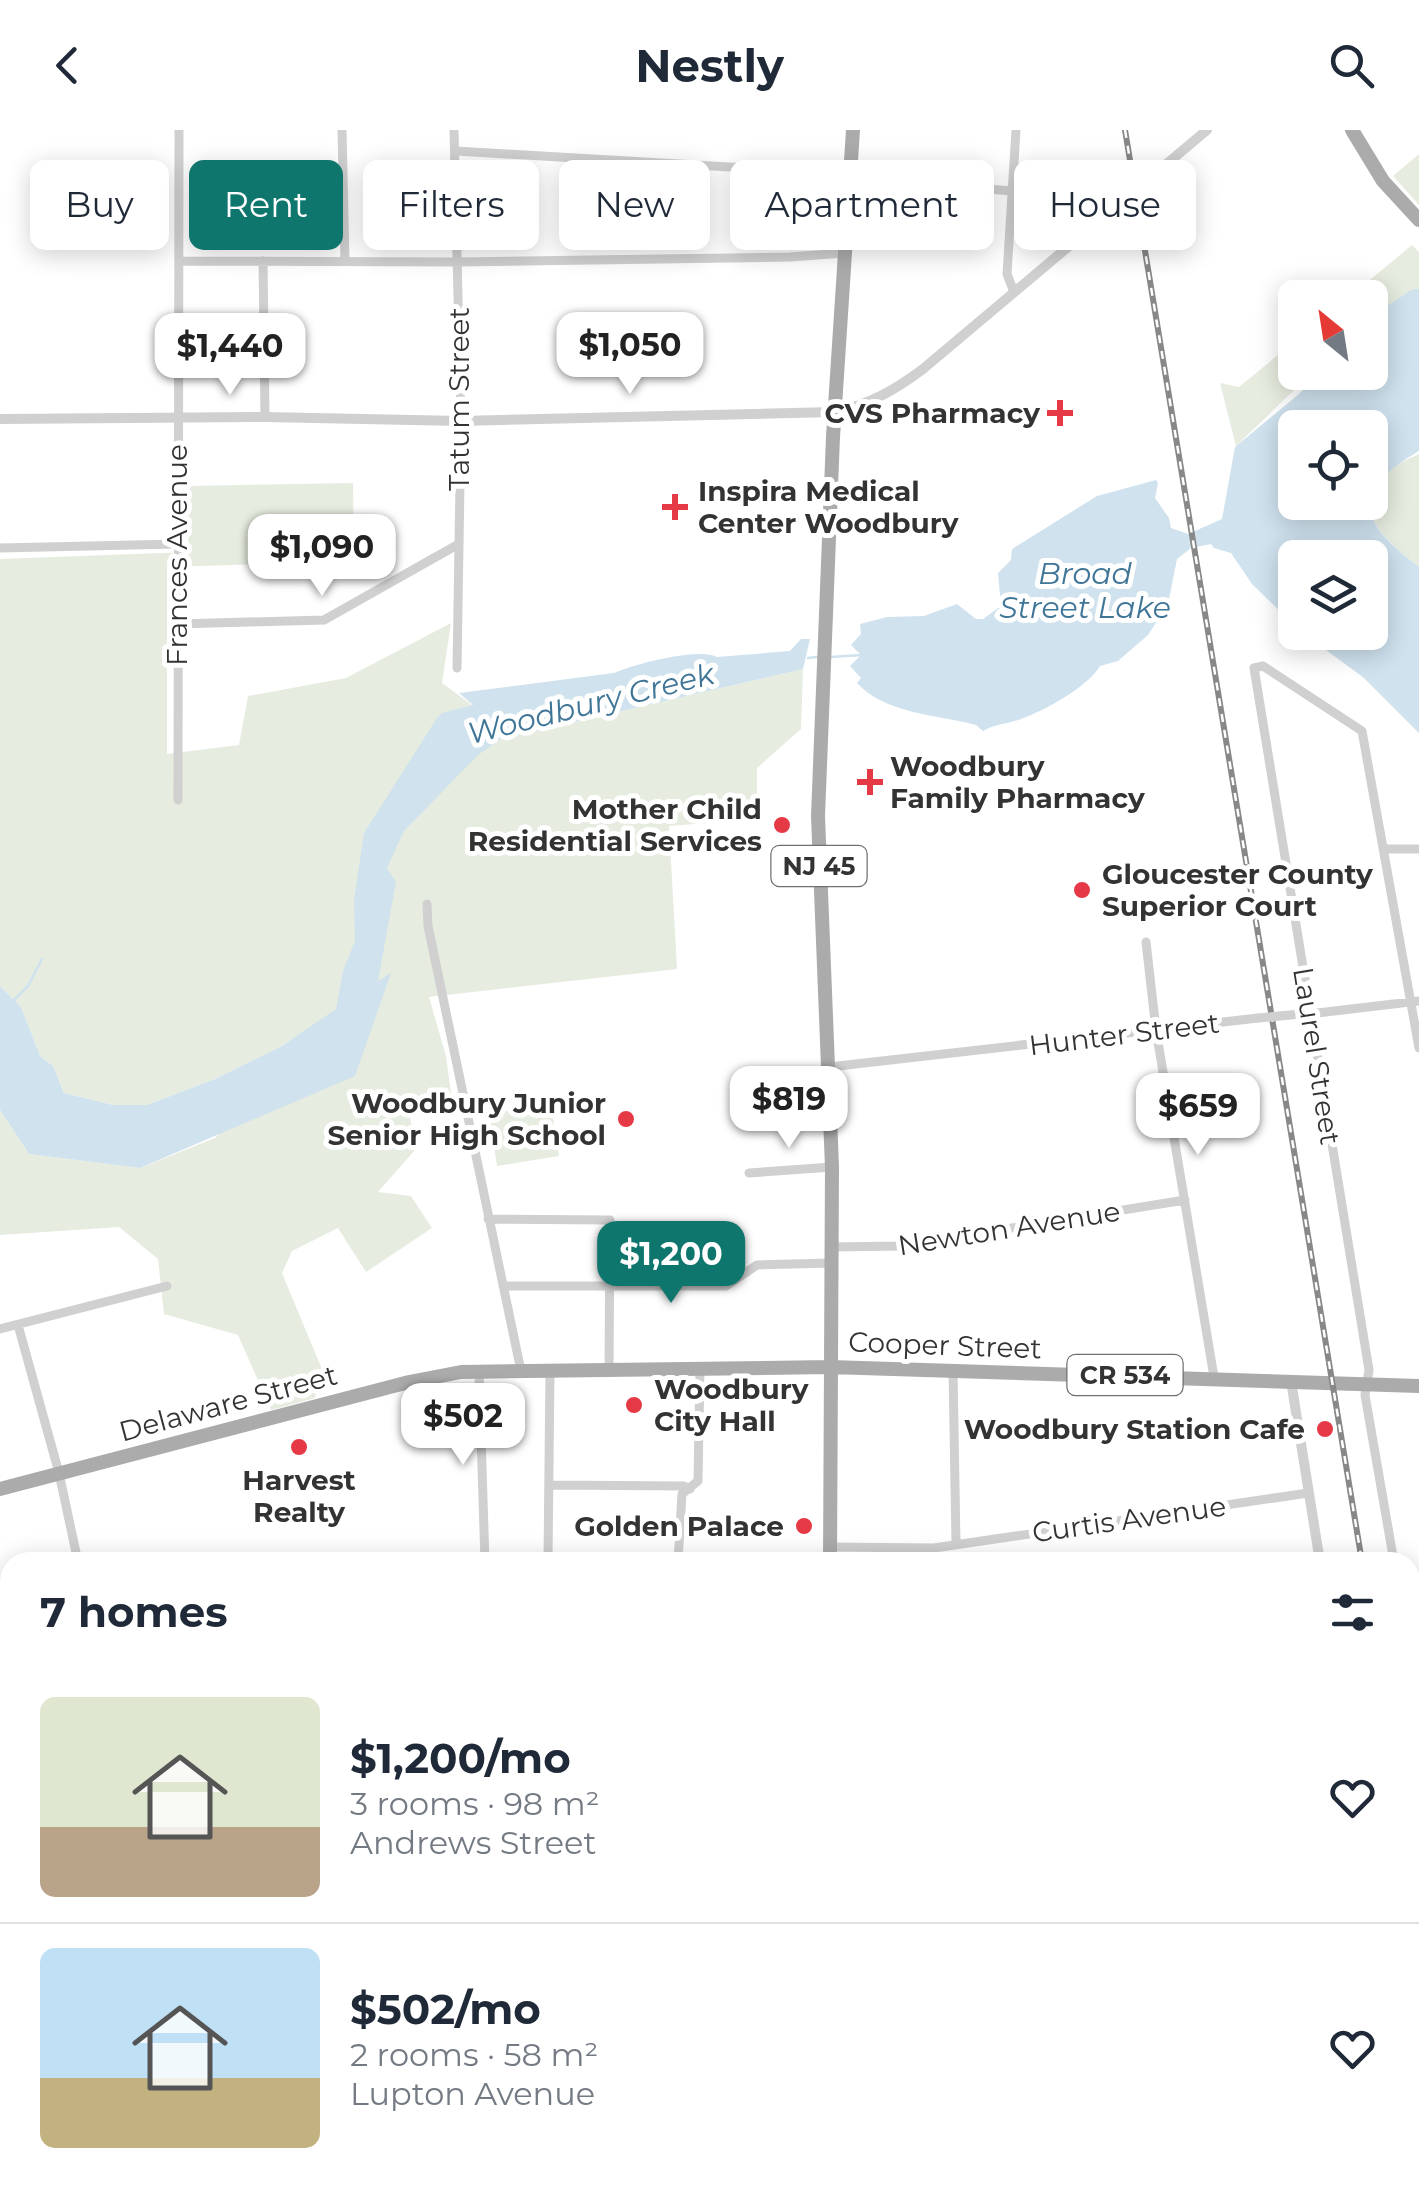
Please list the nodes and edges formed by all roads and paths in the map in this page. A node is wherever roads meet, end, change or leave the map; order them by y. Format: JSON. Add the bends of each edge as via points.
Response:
{"nodes":[{"id":1,"x":178,"y":130,"type":"edge"},
{"id":2,"x":342,"y":130,"type":"edge"},
{"id":3,"x":454,"y":130,"type":"edge"},
{"id":4,"x":853,"y":130,"type":"edge"},
{"id":5,"x":1016,"y":130,"type":"edge"},
{"id":6,"x":1207,"y":130,"type":"edge"},
{"id":7,"x":1352,"y":130,"type":"edge"},
{"id":8,"x":456,"y":151,"type":"junction"},
{"id":9,"x":851,"y":160,"type":"edge"},
{"id":10,"x":730,"y":168,"type":"edge"},
{"id":11,"x":994,"y":189,"type":"edge"},
{"id":12,"x":1012,"y":191,"type":"junction"},
{"id":13,"x":1419,"y":220,"type":"edge"},
{"id":14,"x":845,"y":250,"type":"edge"},
{"id":15,"x":845,"y":253,"type":"junction"},
{"id":16,"x":180,"y":261,"type":"junction"},
{"id":17,"x":263,"y":261,"type":"junction"},
{"id":18,"x":344,"y":262,"type":"junction"},
{"id":19,"x":459,"y":262,"type":"junction"},
{"id":20,"x":1014,"y":292,"type":"junction"},
{"id":21,"x":0,"y":405,"type":"edge"},
{"id":22,"x":834,"y":412,"type":"junction"},
{"id":23,"x":176,"y":418,"type":"junction"},
{"id":24,"x":265,"y":418,"type":"junction"},
{"id":25,"x":0,"y":419,"type":"edge"},
{"id":26,"x":460,"y":420,"type":"junction"},
{"id":27,"x":178,"y":544,"type":"junction"},
{"id":28,"x":457,"y":545,"type":"junction"},
{"id":29,"x":0,"y":548,"type":"edge"},
{"id":30,"x":178,"y":624,"type":"junction"},
{"id":31,"x":457,"y":668,"type":"dead end"},
{"id":32,"x":178,"y":800,"type":"dead end"},
{"id":33,"x":1383,"y":849,"type":"junction"},
{"id":34,"x":1419,"y":849,"type":"edge"},
{"id":35,"x":427,"y":904,"type":"dead end"},
{"id":36,"x":1146,"y":942,"type":"dead end"},
{"id":37,"x":1415,"y":1002,"type":"edge"},
{"id":38,"x":1306,"y":1014,"type":"junction"},
{"id":39,"x":1156,"y":1030,"type":"junction"},
{"id":40,"x":1419,"y":1048,"type":"edge"},
{"id":41,"x":828,"y":1068,"type":"junction"},
{"id":42,"x":832,"y":1167,"type":"junction"},
{"id":43,"x":749,"y":1174,"type":"dead end"},
{"id":44,"x":1185,"y":1200,"type":"junction"},
{"id":45,"x":488,"y":1219,"type":"junction"},
{"id":46,"x":832,"y":1256,"type":"junction"},
{"id":47,"x":168,"y":1286,"type":"dead end"},
{"id":48,"x":503,"y":1286,"type":"junction"},
{"id":49,"x":610,"y":1287,"type":"junction"},
{"id":50,"x":18,"y":1325,"type":"junction"},
{"id":51,"x":0,"y":1329,"type":"edge"},
{"id":52,"x":830,"y":1367,"type":"junction"},
{"id":53,"x":700,"y":1369,"type":"junction"},
{"id":54,"x":550,"y":1370,"type":"junction"},
{"id":55,"x":609,"y":1370,"type":"junction"},
{"id":56,"x":953,"y":1370,"type":"junction"},
{"id":57,"x":521,"y":1371,"type":"junction"},
{"id":58,"x":479,"y":1372,"type":"junction"},
{"id":59,"x":1214,"y":1378,"type":"junction"},
{"id":60,"x":1291,"y":1381,"type":"junction"},
{"id":61,"x":1367,"y":1384,"type":"junction"},
{"id":62,"x":1419,"y":1386,"type":"edge"},
{"id":63,"x":59,"y":1473,"type":"junction"},
{"id":64,"x":549,"y":1485,"type":"junction"},
{"id":65,"x":0,"y":1489,"type":"edge"},
{"id":66,"x":690,"y":1489,"type":"junction"},
{"id":67,"x":1308,"y":1493,"type":"junction"},
{"id":68,"x":956,"y":1544,"type":"junction"},
{"id":69,"x":76,"y":1552,"type":"edge"},
{"id":70,"x":485,"y":1552,"type":"edge"},
{"id":71,"x":548,"y":1552,"type":"edge"},
{"id":72,"x":679,"y":1552,"type":"edge"},
{"id":73,"x":830,"y":1552,"type":"edge"},
{"id":74,"x":875,"y":1552,"type":"edge"},
{"id":75,"x":1318,"y":1552,"type":"edge"},
{"id":76,"x":1392,"y":1552,"type":"edge"}],
"edges":[{"from":1,"to":16,"type":"street","name":"Frances Avenue"},
{"from":2,"to":18,"type":"street"},
{"from":3,"to":8,"type":"street","name":"Tatum Street"},
{"from":4,"to":9,"type":"main road","number":"NJ 45"},
{"from":5,"to":12,"type":"street"},
{"from":6,"to":20,"type":"street"},
{"from":7,"to":13,"type":"main road"},
{"from":8,"to":10,"type":"street"},
{"from":8,"to":19,"type":"street","name":"Tatum Street"},
{"from":11,"to":12,"type":"street"},
{"from":12,"to":20,"type":"street","via":[[1007,274]]},
{"from":14,"to":15,"type":"main road","number":"NJ 45"},
{"from":15,"to":19,"type":"street"},
{"from":15,"to":22,"type":"main road","number":"NJ 45"},
{"from":16,"to":17,"type":"street"},
{"from":16,"to":23,"type":"street","name":"Frances Avenue"},
{"from":17,"to":18,"type":"street"},
{"from":17,"to":24,"type":"street"},
{"from":18,"to":19,"type":"street"},
{"from":19,"to":26,"type":"street","name":"Tatum Street"},
{"from":20,"to":22,"type":"street","via":[[893,391]]},
{"from":21,"to":25,"type":"street"},
{"from":22,"to":26,"type":"street"},
{"from":22,"to":41,"type":"main road","number":"NJ 45","via":[[818,844]]},
{"from":23,"to":24,"type":"street"},
{"from":23,"to":25,"type":"street"},
{"from":23,"to":27,"type":"street","name":"Frances Avenue"},
{"from":24,"to":26,"type":"street"},
{"from":26,"to":28,"type":"street","name":"Tatum Street"},
{"from":27,"to":29,"type":"street"},
{"from":27,"to":30,"type":"street","name":"Frances Avenue"},
{"from":28,"to":30,"type":"street","via":[[324,620]]},
{"from":28,"to":31,"type":"street","name":"Tatum Street"},
{"from":30,"to":32,"type":"street","name":"Frances Avenue"},
{"from":33,"to":34,"type":"street"},
{"from":33,"to":37,"type":"street"},
{"from":33,"to":38,"type":"street","name":"Laurel Street","via":[[1362,731],[1263,666],[1254,668]]},
{"from":35,"to":45,"type":"street"},
{"from":36,"to":39,"type":"street"},
{"from":37,"to":38,"type":"street","name":"Hunter Street"},
{"from":37,"to":40,"type":"street"},
{"from":38,"to":39,"type":"street","name":"Hunter Street","bridge":true},
{"from":38,"to":61,"type":"street","name":"Laurel Street"},
{"from":39,"to":41,"type":"street","name":"Hunter Street"},
{"from":39,"to":44,"type":"street"},
{"from":41,"to":42,"type":"main road","number":"NJ 45"},
{"from":42,"to":43,"type":"street"},
{"from":42,"to":46,"type":"main road","number":"NJ 45"},
{"from":44,"to":46,"type":"street","name":"Newton Avenue"},
{"from":44,"to":59,"type":"street"},
{"from":45,"to":48,"type":"street"},
{"from":45,"to":49,"type":"street","via":[[610,1220]]},
{"from":46,"to":49,"type":"street","name":"Newton Avenue","via":[[758,1264],[726,1286]]},
{"from":46,"to":52,"type":"main road","number":"NJ 45"},
{"from":47,"to":50,"type":"street"},
{"from":48,"to":49,"type":"street","name":"Newton Avenue"},
{"from":48,"to":57,"type":"street"},
{"from":49,"to":55,"type":"street"},
{"from":50,"to":51,"type":"street"},
{"from":50,"to":63,"type":"street"},
{"from":52,"to":53,"type":"main road","name":"Delaware Street"},
{"from":52,"to":56,"type":"main road","name":"Cooper Street","number":"CR 534"},
{"from":52,"to":73,"type":"main road","number":"NJ 45"},
{"from":53,"to":55,"type":"main road","name":"Delaware Street"},
{"from":53,"to":66,"type":"street","via":[[698,1481]]},
{"from":54,"to":55,"type":"main road","name":"Delaware Street"},
{"from":54,"to":57,"type":"main road","name":"Delaware Street"},
{"from":54,"to":64,"type":"street"},
{"from":56,"to":59,"type":"main road","name":"Cooper Street","number":"CR 534"},
{"from":56,"to":68,"type":"street"},
{"from":57,"to":58,"type":"main road","name":"Delaware Street"},
{"from":58,"to":63,"type":"main road","name":"Delaware Street","via":[[434,1376]]},
{"from":58,"to":70,"type":"street"},
{"from":59,"to":60,"type":"main road","name":"Cooper Street","number":"CR 534"},
{"from":60,"to":61,"type":"main road","name":"Cooper Street","number":"CR 534"},
{"from":60,"to":67,"type":"street"},
{"from":61,"to":62,"type":"main road","name":"Cooper Street","number":"CR 534"},
{"from":61,"to":76,"type":"street","name":"Laurel Street"},
{"from":63,"to":65,"type":"main road","name":"Delaware Street"},
{"from":63,"to":69,"type":"street"},
{"from":64,"to":66,"type":"street"},
{"from":64,"to":71,"type":"street"},
{"from":66,"to":72,"type":"street","via":[[682,1494]]},
{"from":67,"to":68,"type":"street","name":"Curtis Avenue"},
{"from":67,"to":75,"type":"street"},
{"from":68,"to":74,"type":"street","name":"Curtis Avenue"}]}
